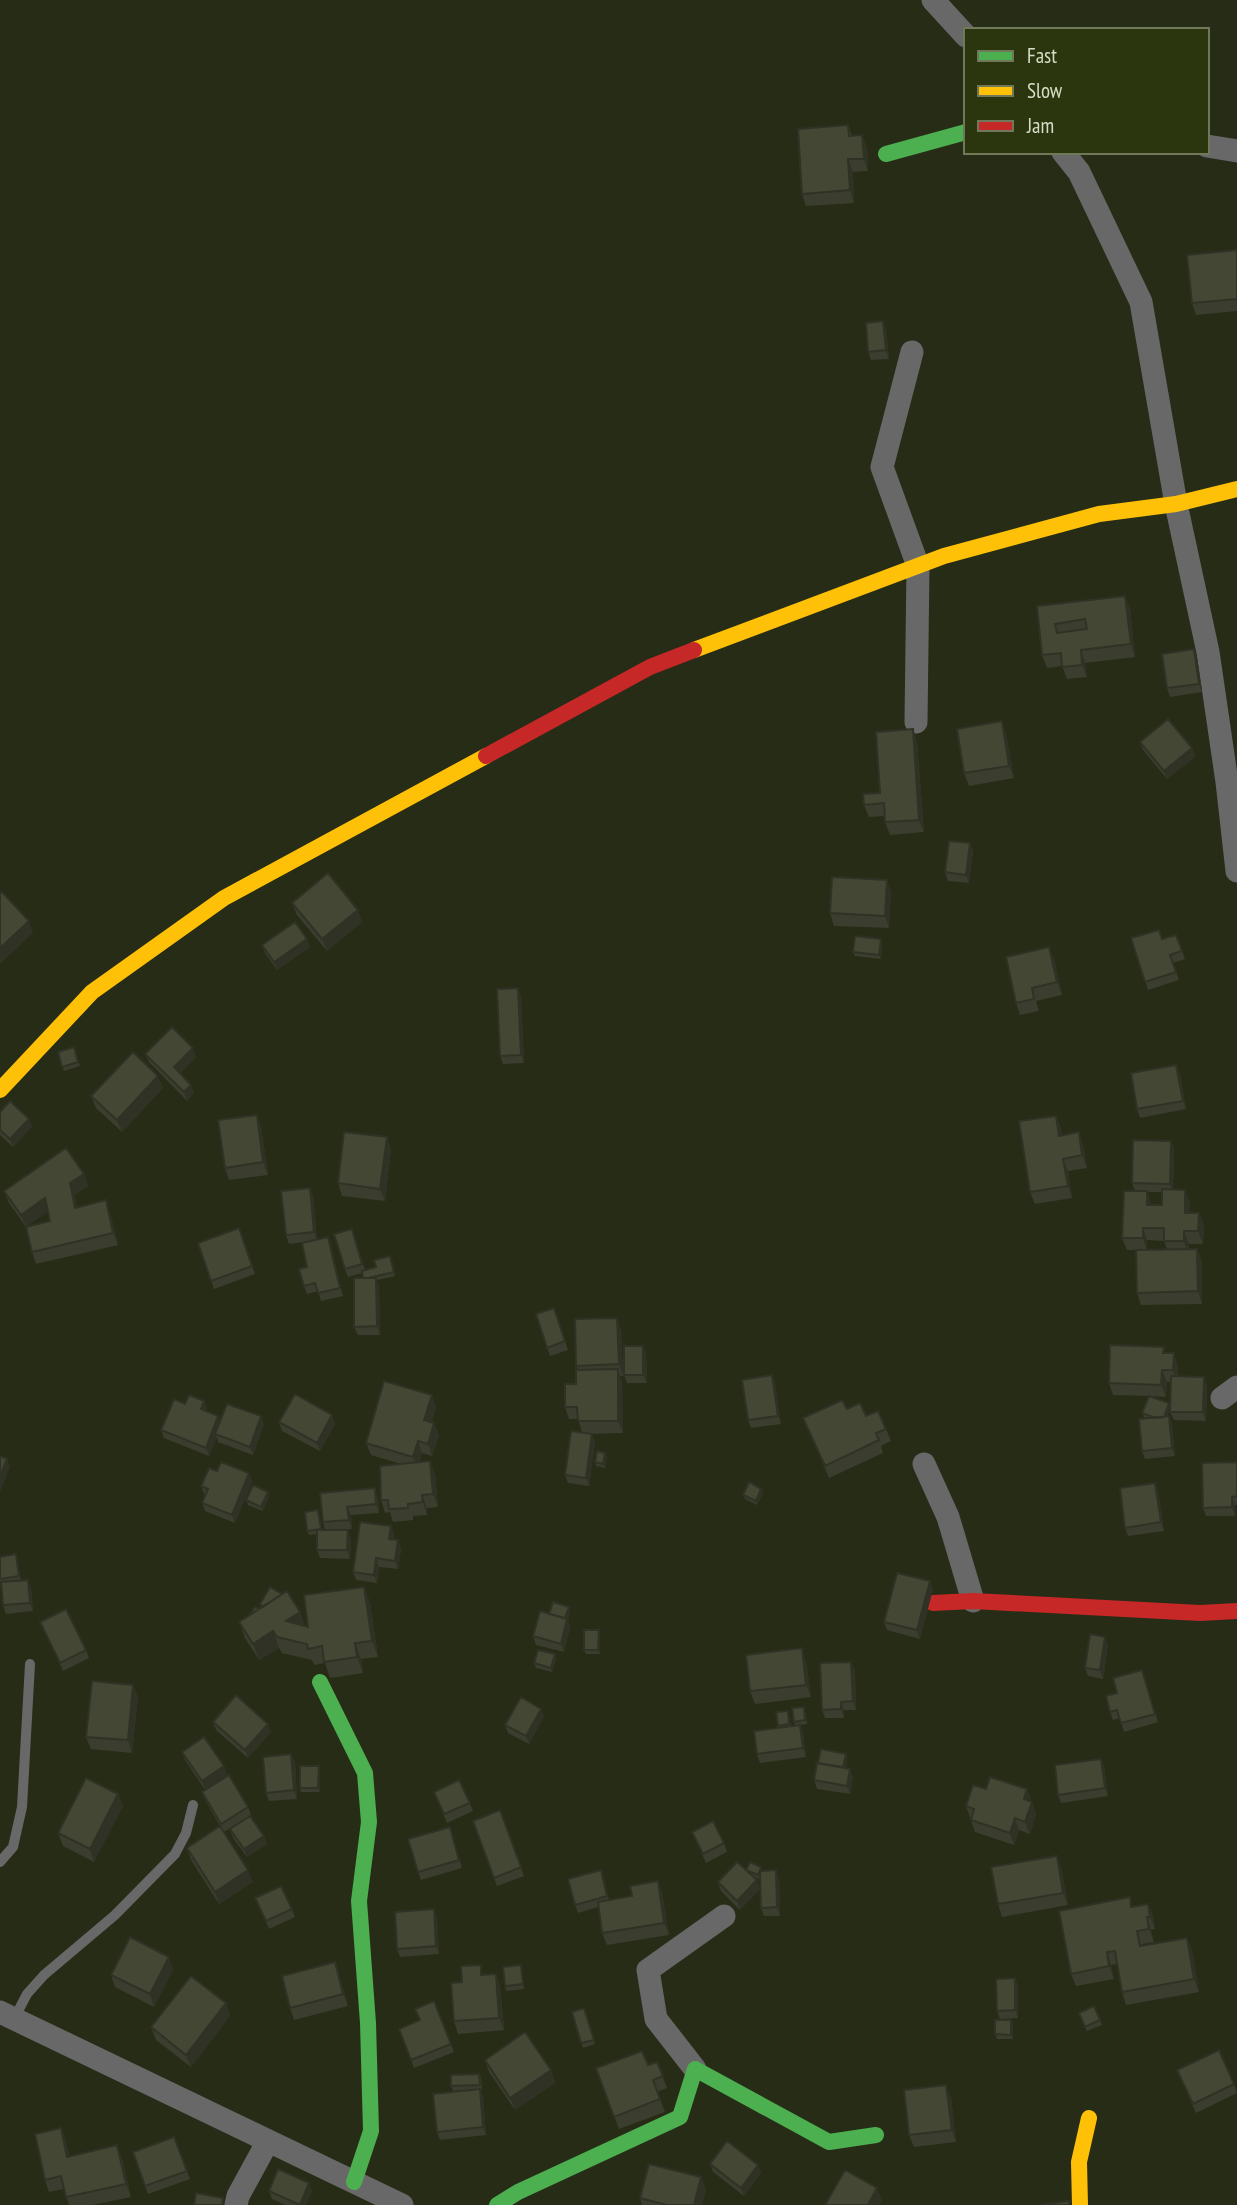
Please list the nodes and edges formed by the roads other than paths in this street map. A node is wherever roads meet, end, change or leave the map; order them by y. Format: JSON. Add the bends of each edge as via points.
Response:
{"nodes":[{"id":1,"x":933,"y":0,"type":"edge"},
{"id":2,"x":964,"y":34,"type":"edge"},
{"id":3,"x":964,"y":133,"type":"edge"},
{"id":4,"x":1209,"y":146,"type":"edge"},
{"id":5,"x":1237,"y":151,"type":"edge"},
{"id":6,"x":886,"y":154,"type":"dead end"},
{"id":7,"x":1065,"y":154,"type":"edge"},
{"id":8,"x":912,"y":352,"type":"dead end"},
{"id":9,"x":1237,"y":489,"type":"edge"},
{"id":10,"x":1176,"y":503,"type":"junction"},
{"id":11,"x":918,"y":566,"type":"junction"},
{"id":12,"x":916,"y":722,"type":"dead end"},
{"id":13,"x":1237,"y":871,"type":"edge"},
{"id":14,"x":2,"y":1084,"type":"edge"},
{"id":15,"x":924,"y":1464,"type":"dead end"},
{"id":16,"x":973,"y":1601,"type":"junction"},
{"id":17,"x":933,"y":1603,"type":"dead end"},
{"id":18,"x":1237,"y":1611,"type":"edge"},
{"id":19,"x":30,"y":1664,"type":"dead end"},
{"id":20,"x":320,"y":1682,"type":"dead end"},
{"id":21,"x":193,"y":1805,"type":"dead end"},
{"id":22,"x":0,"y":1863,"type":"edge"},
{"id":23,"x":723,"y":1916,"type":"dead end"},
{"id":24,"x":7,"y":2016,"type":"edge"},
{"id":25,"x":695,"y":2069,"type":"junction"},
{"id":26,"x":1089,"y":2118,"type":"dead end"},
{"id":27,"x":876,"y":2135,"type":"dead end"},
{"id":28,"x":268,"y":2141,"type":"junction"},
{"id":29,"x":354,"y":2182,"type":"junction"},
{"id":30,"x":236,"y":2205,"type":"edge"},
{"id":31,"x":400,"y":2205,"type":"edge"},
{"id":32,"x":497,"y":2205,"type":"edge"},
{"id":33,"x":1080,"y":2205,"type":"edge"}],
"edges":[{"from":1,"to":2,"type":"street"},
{"from":3,"to":6,"type":"street"},
{"from":4,"to":5,"type":"street"},
{"from":7,"to":10,"type":"street","via":[[1079,172],[1140,302]]},
{"from":8,"to":11,"type":"street","via":[[882,467]]},
{"from":9,"to":10,"type":"street"},
{"from":10,"to":11,"type":"street","via":[[1099,514]]},
{"from":10,"to":13,"type":"street","via":[[1208,652]]},
{"from":11,"to":12,"type":"street"},
{"from":11,"to":14,"type":"street","via":[[650,667],[224,898],[92,992]]},
{"from":15,"to":16,"type":"street","via":[[948,1517]]},
{"from":16,"to":17,"type":"street"},
{"from":16,"to":18,"type":"street"},
{"from":19,"to":22,"type":"lane","via":[[22,1807],[13,1847]]},
{"from":20,"to":29,"type":"street","via":[[365,1773],[369,1822],[359,1901],[371,2131]]},
{"from":21,"to":24,"type":"lane","via":[[175,1854],[115,1915],[44,1975]]},
{"from":23,"to":25,"type":"street","via":[[648,1970],[656,2019]]},
{"from":24,"to":28,"type":"street"},
{"from":25,"to":27,"type":"street","via":[[829,2142]]},
{"from":25,"to":32,"type":"street","via":[[680,2117]]},
{"from":26,"to":33,"type":"street","via":[[1079,2162]]},
{"from":28,"to":29,"type":"street"},
{"from":28,"to":30,"type":"street"},
{"from":29,"to":31,"type":"street"}]}
